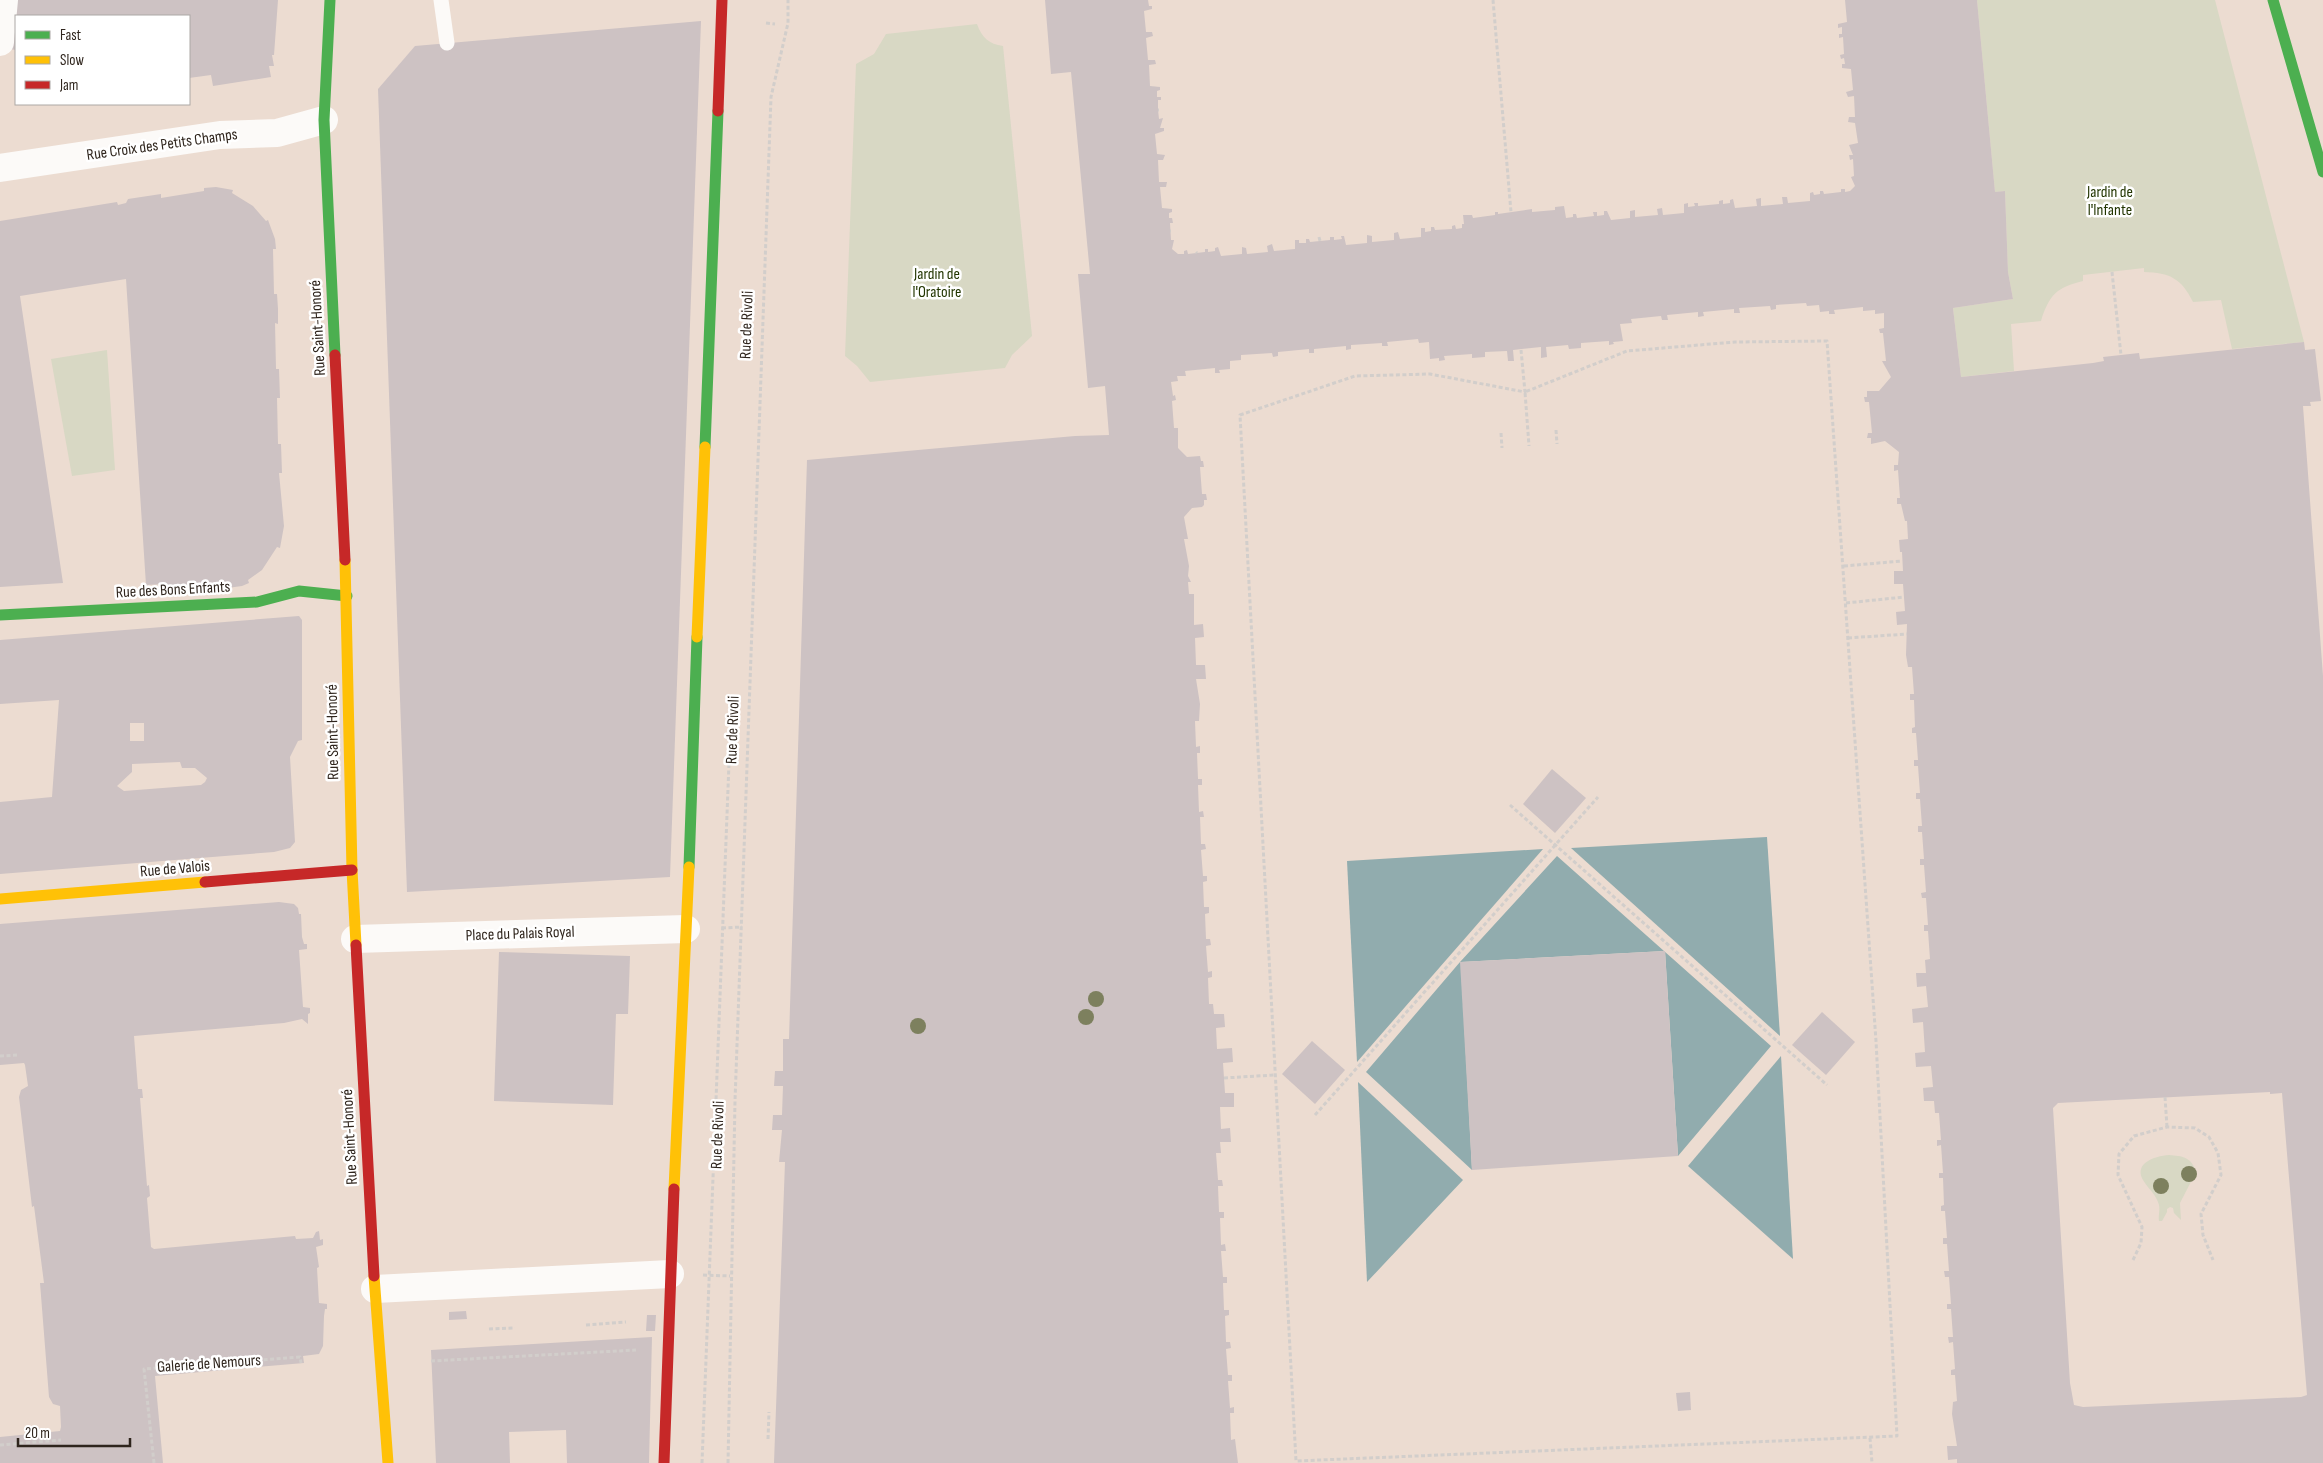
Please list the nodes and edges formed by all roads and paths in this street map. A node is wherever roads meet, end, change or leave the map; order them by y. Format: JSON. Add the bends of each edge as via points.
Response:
{"nodes":[{"id":1,"x":4,"y":0,"type":"edge"},
{"id":2,"x":330,"y":0,"type":"edge"},
{"id":3,"x":440,"y":0,"type":"edge"},
{"id":4,"x":722,"y":0,"type":"edge"},
{"id":5,"x":788,"y":0,"type":"edge"},
{"id":6,"x":1493,"y":0,"type":"edge"},
{"id":7,"x":2273,"y":0,"type":"edge"},
{"id":8,"x":766,"y":23,"type":"dead end"},
{"id":9,"x":776,"y":24,"type":"dead end"},
{"id":10,"x":0,"y":42,"type":"edge"},
{"id":11,"x":448,"y":43,"type":"dead end"},
{"id":12,"x":324,"y":120,"type":"junction"},
{"id":13,"x":0,"y":168,"type":"edge"},
{"id":14,"x":2323,"y":172,"type":"edge"},
{"id":15,"x":1511,"y":212,"type":"dead end"},
{"id":16,"x":2112,"y":272,"type":"dead end"},
{"id":17,"x":1521,"y":350,"type":"dead end"},
{"id":18,"x":2121,"y":355,"type":"dead end"},
{"id":19,"x":1525,"y":392,"type":"junction"},
{"id":20,"x":1556,"y":430,"type":"dead end"},
{"id":21,"x":1501,"y":433,"type":"dead end"},
{"id":22,"x":1557,"y":444,"type":"dead end"},
{"id":23,"x":1529,"y":446,"type":"dead end"},
{"id":24,"x":1502,"y":448,"type":"dead end"},
{"id":25,"x":1902,"y":561,"type":"dead end"},
{"id":26,"x":1844,"y":566,"type":"junction"},
{"id":27,"x":347,"y":596,"type":"junction"},
{"id":28,"x":1904,"y":598,"type":"dead end"},
{"id":29,"x":1846,"y":603,"type":"junction"},
{"id":30,"x":0,"y":615,"type":"edge"},
{"id":31,"x":1907,"y":634,"type":"dead end"},
{"id":32,"x":1848,"y":638,"type":"junction"},
{"id":33,"x":1598,"y":797,"type":"dead end"},
{"id":34,"x":1510,"y":805,"type":"dead end"},
{"id":35,"x":1555,"y":845,"type":"junction"},
{"id":36,"x":352,"y":870,"type":"junction"},
{"id":37,"x":0,"y":899,"type":"edge"},
{"id":38,"x":686,"y":929,"type":"junction"},
{"id":39,"x":354,"y":939,"type":"junction"},
{"id":40,"x":19,"y":1054,"type":"dead end"},
{"id":41,"x":0,"y":1056,"type":"edge"},
{"id":42,"x":1275,"y":1075,"type":"junction"},
{"id":43,"x":1224,"y":1078,"type":"dead end"},
{"id":44,"x":1826,"y":1085,"type":"dead end"},
{"id":45,"x":2165,"y":1097,"type":"dead end"},
{"id":46,"x":1314,"y":1115,"type":"dead end"},
{"id":47,"x":2167,"y":1127,"type":"junction"},
{"id":48,"x":2134,"y":1260,"type":"dead end"},
{"id":49,"x":2213,"y":1260,"type":"dead end"},
{"id":50,"x":670,"y":1274,"type":"junction"},
{"id":51,"x":375,"y":1289,"type":"junction"},
{"id":52,"x":626,"y":1322,"type":"dead end"},
{"id":53,"x":586,"y":1325,"type":"dead end"},
{"id":54,"x":515,"y":1328,"type":"dead end"},
{"id":55,"x":489,"y":1329,"type":"dead end"},
{"id":56,"x":644,"y":1349,"type":"dead end"},
{"id":57,"x":431,"y":1361,"type":"dead end"},
{"id":58,"x":300,"y":1363,"type":"dead end"},
{"id":59,"x":769,"y":1412,"type":"dead end"},
{"id":60,"x":1870,"y":1438,"type":"junction"},
{"id":61,"x":768,"y":1439,"type":"dead end"},
{"id":62,"x":61,"y":1440,"type":"dead end"},
{"id":63,"x":0,"y":1445,"type":"edge"},
{"id":64,"x":1296,"y":1462,"type":"edge"},
{"id":65,"x":1306,"y":1462,"type":"edge"},
{"id":66,"x":154,"y":1463,"type":"edge"},
{"id":67,"x":388,"y":1463,"type":"edge"},
{"id":68,"x":664,"y":1463,"type":"edge"},
{"id":69,"x":728,"y":1463,"type":"edge"},
{"id":70,"x":1872,"y":1463,"type":"edge"}],
"edges":[{"from":1,"to":10,"type":"street"},
{"from":2,"to":12,"type":"street","name":"Rue Saint-Honoré"},
{"from":3,"to":11,"type":"lane"},
{"from":4,"to":38,"type":"street"},
{"from":5,"to":69,"type":"path","name":"Rue de Rivoli","via":[[788,23],[771,97],[735,1101]]},
{"from":6,"to":15,"type":"path"},
{"from":7,"to":14,"type":"street"},
{"from":8,"to":9,"type":"path"},
{"from":12,"to":13,"type":"street","name":"Rue Croix des Petits Champs","via":[[277,133],[220,135]]},
{"from":12,"to":27,"type":"street","name":"Rue Saint-Honoré"},
{"from":16,"to":18,"type":"path"},
{"from":17,"to":19,"type":"path"},
{"from":19,"to":23,"type":"path"},
{"from":19,"to":26,"type":"path","via":[[1626,352],[1735,342],[1828,341]]},
{"from":19,"to":42,"type":"path","via":[[1430,374],[1355,376],[1240,415]]},
{"from":20,"to":22,"type":"path"},
{"from":21,"to":24,"type":"path"},
{"from":25,"to":26,"type":"path"},
{"from":26,"to":29,"type":"path"},
{"from":27,"to":30,"type":"street","name":"Rue des Bons Enfants","via":[[299,591],[257,602]]},
{"from":27,"to":36,"type":"street","name":"Rue Saint-Honoré"},
{"from":28,"to":29,"type":"path"},
{"from":29,"to":32,"type":"path"},
{"from":31,"to":32,"type":"path"},
{"from":32,"to":60,"type":"path","via":[[1876,1041],[1898,1436]]},
{"from":33,"to":35,"type":"path"},
{"from":34,"to":35,"type":"path"},
{"from":35,"to":44,"type":"path"},
{"from":35,"to":46,"type":"path"},
{"from":36,"to":37,"type":"street","name":"Rue de Valois"},
{"from":36,"to":39,"type":"street","name":"Rue Saint-Honoré"},
{"from":38,"to":39,"type":"street","name":"Place du Palais Royal"},
{"from":38,"to":50,"type":"street"},
{"from":39,"to":51,"type":"street","name":"Rue Saint-Honoré"},
{"from":40,"to":41,"type":"path"},
{"from":42,"to":43,"type":"path"},
{"from":42,"to":64,"type":"path"},
{"from":45,"to":47,"type":"path"},
{"from":47,"to":48,"type":"path","via":[[2134,1136],[2119,1154],[2118,1175],[2142,1227],[2141,1243]]},
{"from":47,"to":49,"type":"path","via":[[2195,1128],[2209,1137],[2218,1153],[2221,1175],[2201,1214],[2202,1236]]},
{"from":50,"to":51,"type":"street"},
{"from":50,"to":68,"type":"street"},
{"from":51,"to":67,"type":"street","name":"Rue Saint-Honoré"},
{"from":52,"to":53,"type":"path"},
{"from":54,"to":55,"type":"path"},
{"from":56,"to":57,"type":"path"},
{"from":58,"to":66,"type":"path","name":"Galerie de Nemours","via":[[300,1357],[144,1369]]},
{"from":59,"to":61,"type":"path"},
{"from":60,"to":65,"type":"path"},
{"from":60,"to":70,"type":"path"},
{"from":62,"to":63,"type":"path"},
{"from":64,"to":65,"type":"path"}]}
